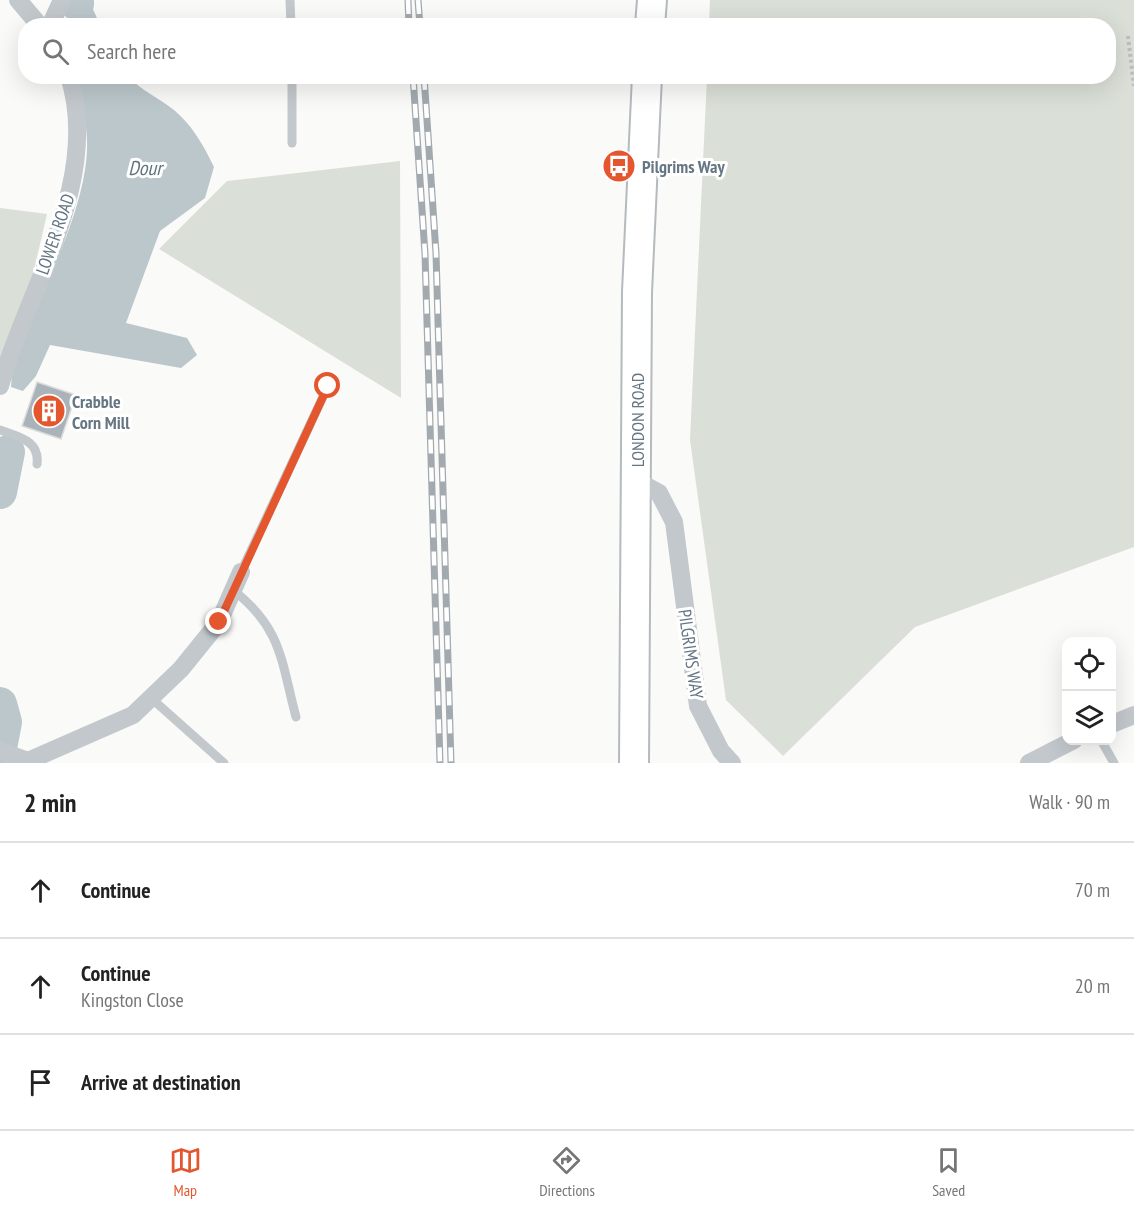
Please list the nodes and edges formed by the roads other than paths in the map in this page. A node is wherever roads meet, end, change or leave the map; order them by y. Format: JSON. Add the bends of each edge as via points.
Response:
{"nodes":[{"id":1,"x":18,"y":0,"type":"edge"},
{"id":2,"x":62,"y":0,"type":"edge"},
{"id":3,"x":290,"y":0,"type":"edge"},
{"id":4,"x":652,"y":0,"type":"edge"},
{"id":5,"x":33,"y":18,"type":"edge"},
{"id":6,"x":54,"y":18,"type":"edge"},
{"id":7,"x":291,"y":18,"type":"edge"},
{"id":8,"x":651,"y":18,"type":"edge"},
{"id":9,"x":70,"y":84,"type":"edge"},
{"id":10,"x":292,"y":84,"type":"edge"},
{"id":11,"x":647,"y":84,"type":"edge"},
{"id":12,"x":292,"y":143,"type":"dead end"},
{"id":13,"x":0,"y":386,"type":"edge"},
{"id":14,"x":328,"y":386,"type":"dead end"},
{"id":15,"x":0,"y":430,"type":"edge"},
{"id":16,"x":37,"y":464,"type":"dead end"},
{"id":17,"x":637,"y":481,"type":"junction"},
{"id":18,"x":241,"y":572,"type":"joint"},
{"id":19,"x":233,"y":590,"type":"junction"},
{"id":20,"x":151,"y":698,"type":"junction"},
{"id":21,"x":1134,"y":715,"type":"edge"},
{"id":22,"x":296,"y":717,"type":"dead end"},
{"id":23,"x":1116,"y":722,"type":"edge"},
{"id":24,"x":1066,"y":745,"type":"edge"},
{"id":25,"x":1103,"y":745,"type":"edge"},
{"id":26,"x":0,"y":751,"type":"edge"},
{"id":27,"x":224,"y":763,"type":"edge"},
{"id":28,"x":634,"y":763,"type":"edge"},
{"id":29,"x":732,"y":763,"type":"edge"},
{"id":30,"x":1029,"y":763,"type":"edge"},
{"id":31,"x":1114,"y":763,"type":"edge"}],
"edges":[{"from":1,"to":5,"type":"street"},
{"from":2,"to":6,"type":"street"},
{"from":3,"to":7,"type":"lane"},
{"from":4,"to":8,"type":"main road"},
{"from":9,"to":13,"type":"street","name":"LOWER ROAD","via":[[77,156],[70,188]]},
{"from":10,"to":12,"type":"lane"},
{"from":11,"to":17,"type":"main road","name":"LONDON ROAD","via":[[637,292]]},
{"from":14,"to":18,"type":"lane"},
{"from":15,"to":16,"type":"lane","via":[[35,446]]},
{"from":17,"to":28,"type":"main road","name":"LONDON ROAD"},
{"from":17,"to":29,"type":"street","name":"PILGRIMS WAY","via":[[659,493],[674,522],[698,706],[721,751]]},
{"from":18,"to":19,"type":"street"},
{"from":19,"to":20,"type":"street","via":[[219,622],[181,669]]},
{"from":19,"to":22,"type":"lane","via":[[254,606],[276,638]]},
{"from":20,"to":26,"type":"street","via":[[133,715],[28,760]]},
{"from":20,"to":27,"type":"lane"},
{"from":21,"to":23,"type":"street"},
{"from":24,"to":30,"type":"street"},
{"from":25,"to":31,"type":"lane"}]}
